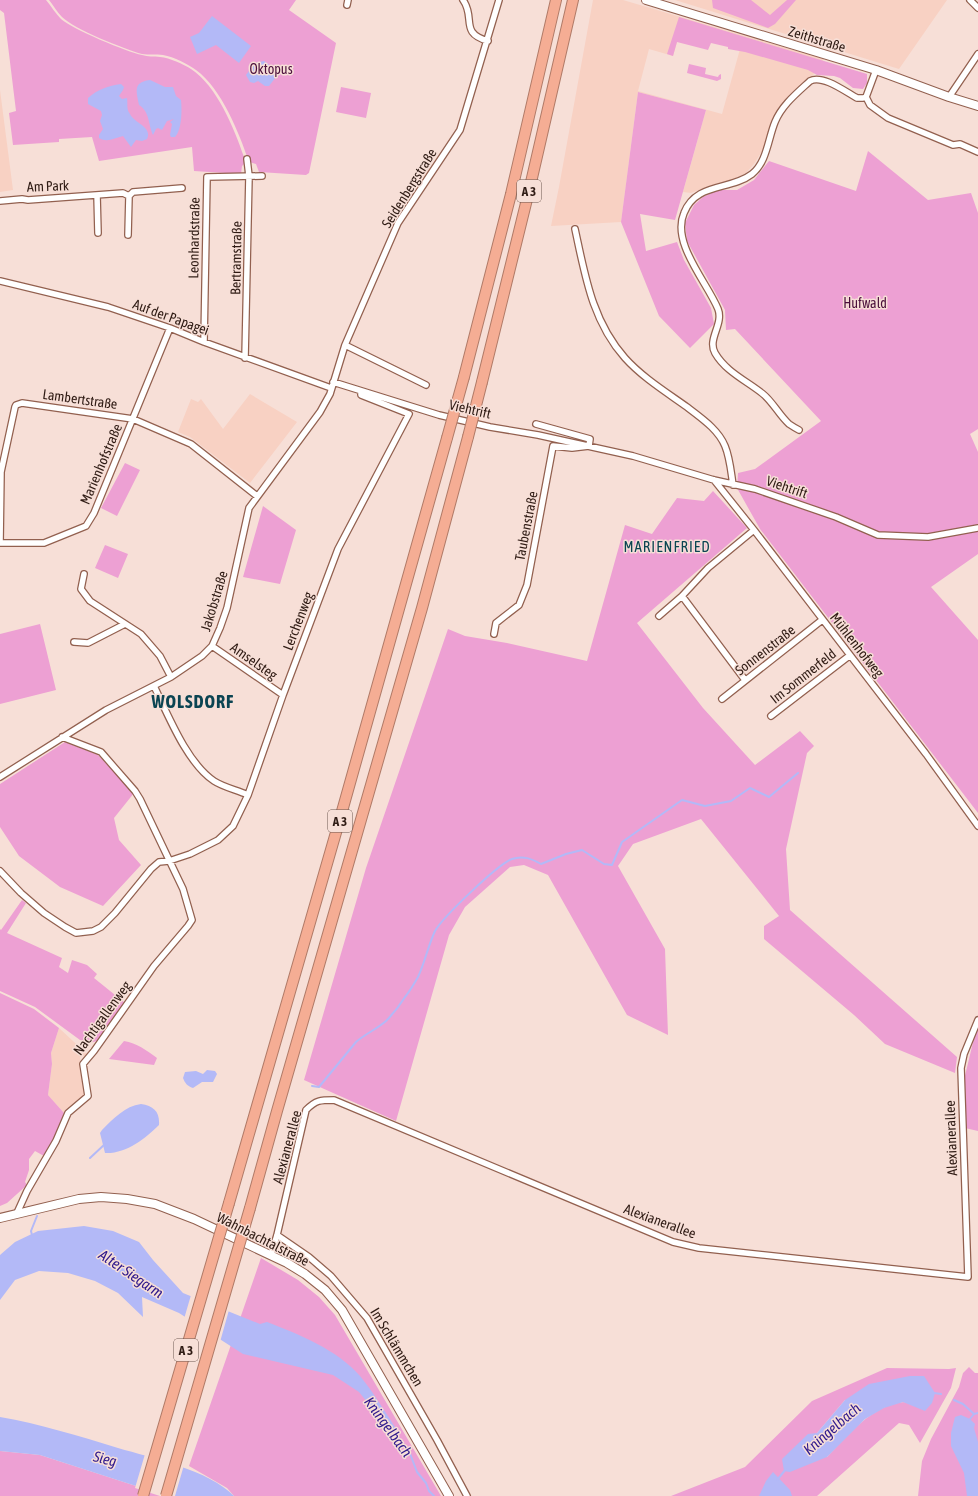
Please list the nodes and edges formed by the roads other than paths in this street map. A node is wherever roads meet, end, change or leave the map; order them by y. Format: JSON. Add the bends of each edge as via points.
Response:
{"nodes":[{"id":1,"x":463,"y":0,"type":"edge"},
{"id":2,"x":500,"y":0,"type":"edge"},
{"id":3,"x":556,"y":0,"type":"edge"},
{"id":4,"x":573,"y":0,"type":"edge"},
{"id":5,"x":646,"y":0,"type":"edge"},
{"id":6,"x":970,"y":0,"type":"edge"},
{"id":7,"x":978,"y":8,"type":"edge"},
{"id":8,"x":488,"y":41,"type":"junction"},
{"id":9,"x":978,"y":54,"type":"edge"},
{"id":10,"x":876,"y":70,"type":"junction"},
{"id":11,"x":866,"y":97,"type":"junction"},
{"id":12,"x":949,"y":97,"type":"junction"},
{"id":13,"x":978,"y":106,"type":"edge"},
{"id":14,"x":978,"y":152,"type":"edge"},
{"id":15,"x":246,"y":159,"type":"dead end"},
{"id":16,"x":249,"y":176,"type":"junction"},
{"id":17,"x":262,"y":176,"type":"dead end"},
{"id":18,"x":182,"y":188,"type":"dead end"},
{"id":19,"x":97,"y":195,"type":"junction"},
{"id":20,"x":129,"y":196,"type":"junction"},
{"id":21,"x":0,"y":201,"type":"edge"},
{"id":22,"x":575,"y":229,"type":"dead end"},
{"id":23,"x":98,"y":233,"type":"dead end"},
{"id":24,"x":128,"y":235,"type":"dead end"},
{"id":25,"x":0,"y":281,"type":"edge"},
{"id":26,"x":170,"y":328,"type":"junction"},
{"id":27,"x":204,"y":342,"type":"junction"},
{"id":28,"x":346,"y":345,"type":"junction"},
{"id":29,"x":246,"y":358,"type":"junction"},
{"id":30,"x":332,"y":385,"type":"junction"},
{"id":31,"x":426,"y":385,"type":"dead end"},
{"id":32,"x":361,"y":392,"type":"junction"},
{"id":33,"x":439,"y":415,"type":"joint"},
{"id":34,"x":133,"y":419,"type":"junction"},
{"id":35,"x":536,"y":424,"type":"dead end"},
{"id":36,"x":799,"y":430,"type":"dead end"},
{"id":37,"x":589,"y":446,"type":"junction"},
{"id":38,"x":714,"y":480,"type":"junction"},
{"id":39,"x":733,"y":485,"type":"junction"},
{"id":40,"x":257,"y":496,"type":"junction"},
{"id":41,"x":978,"y":528,"type":"edge"},
{"id":42,"x":754,"y":530,"type":"junction"},
{"id":43,"x":0,"y":544,"type":"edge"},
{"id":44,"x":84,"y":574,"type":"dead end"},
{"id":45,"x":682,"y":596,"type":"junction"},
{"id":46,"x":659,"y":616,"type":"dead end"},
{"id":47,"x":822,"y":620,"type":"junction"},
{"id":48,"x":125,"y":624,"type":"junction"},
{"id":49,"x":494,"y":634,"type":"dead end"},
{"id":50,"x":74,"y":642,"type":"dead end"},
{"id":51,"x":212,"y":646,"type":"junction"},
{"id":52,"x":850,"y":656,"type":"junction"},
{"id":53,"x":171,"y":677,"type":"junction"},
{"id":54,"x":745,"y":680,"type":"junction"},
{"id":55,"x":154,"y":686,"type":"junction"},
{"id":56,"x":283,"y":695,"type":"junction"},
{"id":57,"x":722,"y":699,"type":"dead end"},
{"id":58,"x":771,"y":716,"type":"dead end"},
{"id":59,"x":62,"y":737,"type":"junction"},
{"id":60,"x":0,"y":777,"type":"edge"},
{"id":61,"x":248,"y":795,"type":"junction"},
{"id":62,"x":978,"y":826,"type":"edge"},
{"id":63,"x":169,"y":862,"type":"junction"},
{"id":64,"x":0,"y":871,"type":"edge"},
{"id":65,"x":978,"y":1020,"type":"edge"},
{"id":66,"x":17,"y":1213,"type":"junction"},
{"id":67,"x":0,"y":1218,"type":"edge"},
{"id":68,"x":277,"y":1235,"type":"junction"},
{"id":69,"x":271,"y":1255,"type":"junction"},
{"id":70,"x":143,"y":1496,"type":"edge"},
{"id":71,"x":166,"y":1496,"type":"edge"},
{"id":72,"x":449,"y":1496,"type":"edge"},
{"id":73,"x":467,"y":1496,"type":"edge"}],
"edges":[{"from":1,"to":8,"type":"street","via":[[472,32],[476,38]]},
{"from":2,"to":8,"type":"street","name":"Seidenbergstraße"},
{"from":3,"to":70,"type":"highway","number":"A 3","bridge":true,"via":[[511,194],[448,438]]},
{"from":4,"to":71,"type":"highway","number":"A 3","bridge":true,"via":[[482,382],[422,608]]},
{"from":5,"to":10,"type":"main road","name":"Zeithstraße"},
{"from":6,"to":7,"type":"street"},
{"from":8,"to":28,"type":"street","name":"Seidenbergstraße","via":[[460,130],[398,223]]},
{"from":9,"to":12,"type":"street"},
{"from":10,"to":11,"type":"street"},
{"from":10,"to":12,"type":"main road","name":"Zeithstraße"},
{"from":11,"to":14,"type":"street","via":[[870,105],[888,118],[953,145],[960,144]]},
{"from":11,"to":36,"type":"street","via":[[857,98],[822,79],[810,81],[782,109],[757,169],[745,179],[695,196],[684,212],[680,228],[684,244],[719,312],[719,323],[712,345],[715,353],[740,379],[763,394],[788,424]]},
{"from":12,"to":13,"type":"main road","name":"Zeithstraße"},
{"from":15,"to":16,"type":"street","name":"Bertramstraße"},
{"from":16,"to":17,"type":"street"},
{"from":16,"to":27,"type":"street","name":"Leonhardstraße","via":[[207,176]]},
{"from":16,"to":29,"type":"street","name":"Bertramstraße"},
{"from":18,"to":20,"type":"street","name":"Am Park","via":[[133,192]]},
{"from":19,"to":20,"type":"street","name":"Am Park","via":[[123,193]]},
{"from":19,"to":21,"type":"street","name":"Am Park"},
{"from":19,"to":23,"type":"street"},
{"from":20,"to":24,"type":"street"},
{"from":22,"to":39,"type":"street","via":[[595,311],[605,332],[637,370],[705,421],[716,433],[725,446]]},
{"from":25,"to":26,"type":"street","name":"Auf der Papagei","via":[[108,307]]},
{"from":26,"to":27,"type":"street","name":"Auf der Papagei"},
{"from":26,"to":34,"type":"street","name":"Marienhofstraße"},
{"from":27,"to":29,"type":"street","name":"Auf der Papagei"},
{"from":28,"to":30,"type":"street","name":"Seidenbergstraße"},
{"from":28,"to":31,"type":"street"},
{"from":29,"to":30,"type":"street","name":"Auf der Papagei"},
{"from":30,"to":32,"type":"street","name":"Auf der Papagei"},
{"from":30,"to":40,"type":"street","name":"Jakobstraße","via":[[320,412]]},
{"from":32,"to":33,"type":"street","name":"Auf der Papagei"},
{"from":32,"to":56,"type":"street","name":"Lerchenweg","via":[[361,395],[409,414],[338,549]]},
{"from":33,"to":37,"type":"street","name":"Viehtrift"},
{"from":34,"to":40,"type":"street","name":"Lambertstraße","via":[[191,444]]},
{"from":34,"to":43,"type":"street","name":"Marienhofstraße","via":[[86,526],[44,543]]},
{"from":34,"to":43,"type":"street","name":"Lambertstraße","via":[[22,403],[16,405],[1,472]]},
{"from":35,"to":37,"type":"street","name":"Viehtrift","via":[[590,439]]},
{"from":37,"to":38,"type":"street","name":"Viehtrift"},
{"from":37,"to":49,"type":"street","name":"Taubenstraße","via":[[553,446],[527,585],[519,605],[496,623]]},
{"from":38,"to":39,"type":"street","name":"Viehtrift"},
{"from":38,"to":42,"type":"street","name":"Mühlenhofweg"},
{"from":39,"to":41,"type":"street","name":"Viehtrift","via":[[755,489],[802,505],[878,535],[928,537]]},
{"from":40,"to":51,"type":"street","name":"Jakobstraße","via":[[249,508],[227,608]]},
{"from":42,"to":45,"type":"street","via":[[708,568]]},
{"from":42,"to":47,"type":"street","name":"Mühlenhofweg"},
{"from":44,"to":48,"type":"street","via":[[81,589],[90,601]]},
{"from":45,"to":46,"type":"street"},
{"from":45,"to":54,"type":"street"},
{"from":47,"to":52,"type":"street","name":"Mühlenhofweg"},
{"from":47,"to":54,"type":"street","name":"Sonnenstraße"},
{"from":48,"to":50,"type":"street","via":[[88,643]]},
{"from":48,"to":53,"type":"street","via":[[141,634],[160,656]]},
{"from":51,"to":53,"type":"street","name":"Jakobstraße"},
{"from":51,"to":56,"type":"street","name":"Amselsteg"},
{"from":52,"to":58,"type":"street","name":"Im Sommerfeld"},
{"from":52,"to":62,"type":"street","name":"Mühlenhofweg"},
{"from":53,"to":55,"type":"street","name":"Jakobstraße"},
{"from":54,"to":57,"type":"street","name":"Sonnenstraße"},
{"from":55,"to":59,"type":"street","name":"Jakobstraße","via":[[106,710]]},
{"from":55,"to":61,"type":"street","via":[[176,732],[196,765],[214,781]]},
{"from":56,"to":61,"type":"street","name":"Lerchenweg"},
{"from":59,"to":60,"type":"street","name":"Jakobstraße"},
{"from":59,"to":63,"type":"street","via":[[101,752],[140,799]]},
{"from":61,"to":63,"type":"street","name":"Lerchenweg","via":[[233,826],[218,840]]},
{"from":63,"to":64,"type":"street","name":"Lerchenweg","via":[[159,862],[101,927],[86,933],[76,933],[44,913]]},
{"from":63,"to":66,"type":"street","name":"Nachtigallenweg","via":[[183,889],[192,920],[154,966],[83,1064],[88,1096],[68,1113],[56,1141]]},
{"from":65,"to":68,"type":"street","name":"Alexianerallee","via":[[960,1068],[968,1277],[699,1248],[673,1242],[334,1100],[314,1102],[306,1110]]},
{"from":66,"to":67,"type":"main road","name":"Wahnbachtalstraße"},
{"from":66,"to":69,"type":"main road","name":"Wahnbachtalstraße","via":[[79,1199],[127,1199],[155,1204]]},
{"from":68,"to":69,"type":"street","name":"Alexianerallee"},
{"from":68,"to":73,"type":"street","name":"Im Schlämmchen","via":[[331,1276],[367,1318]]},
{"from":69,"to":72,"type":"main road","name":"Wahnbachtalstraße","via":[[305,1274],[325,1290],[342,1310]]}]}
